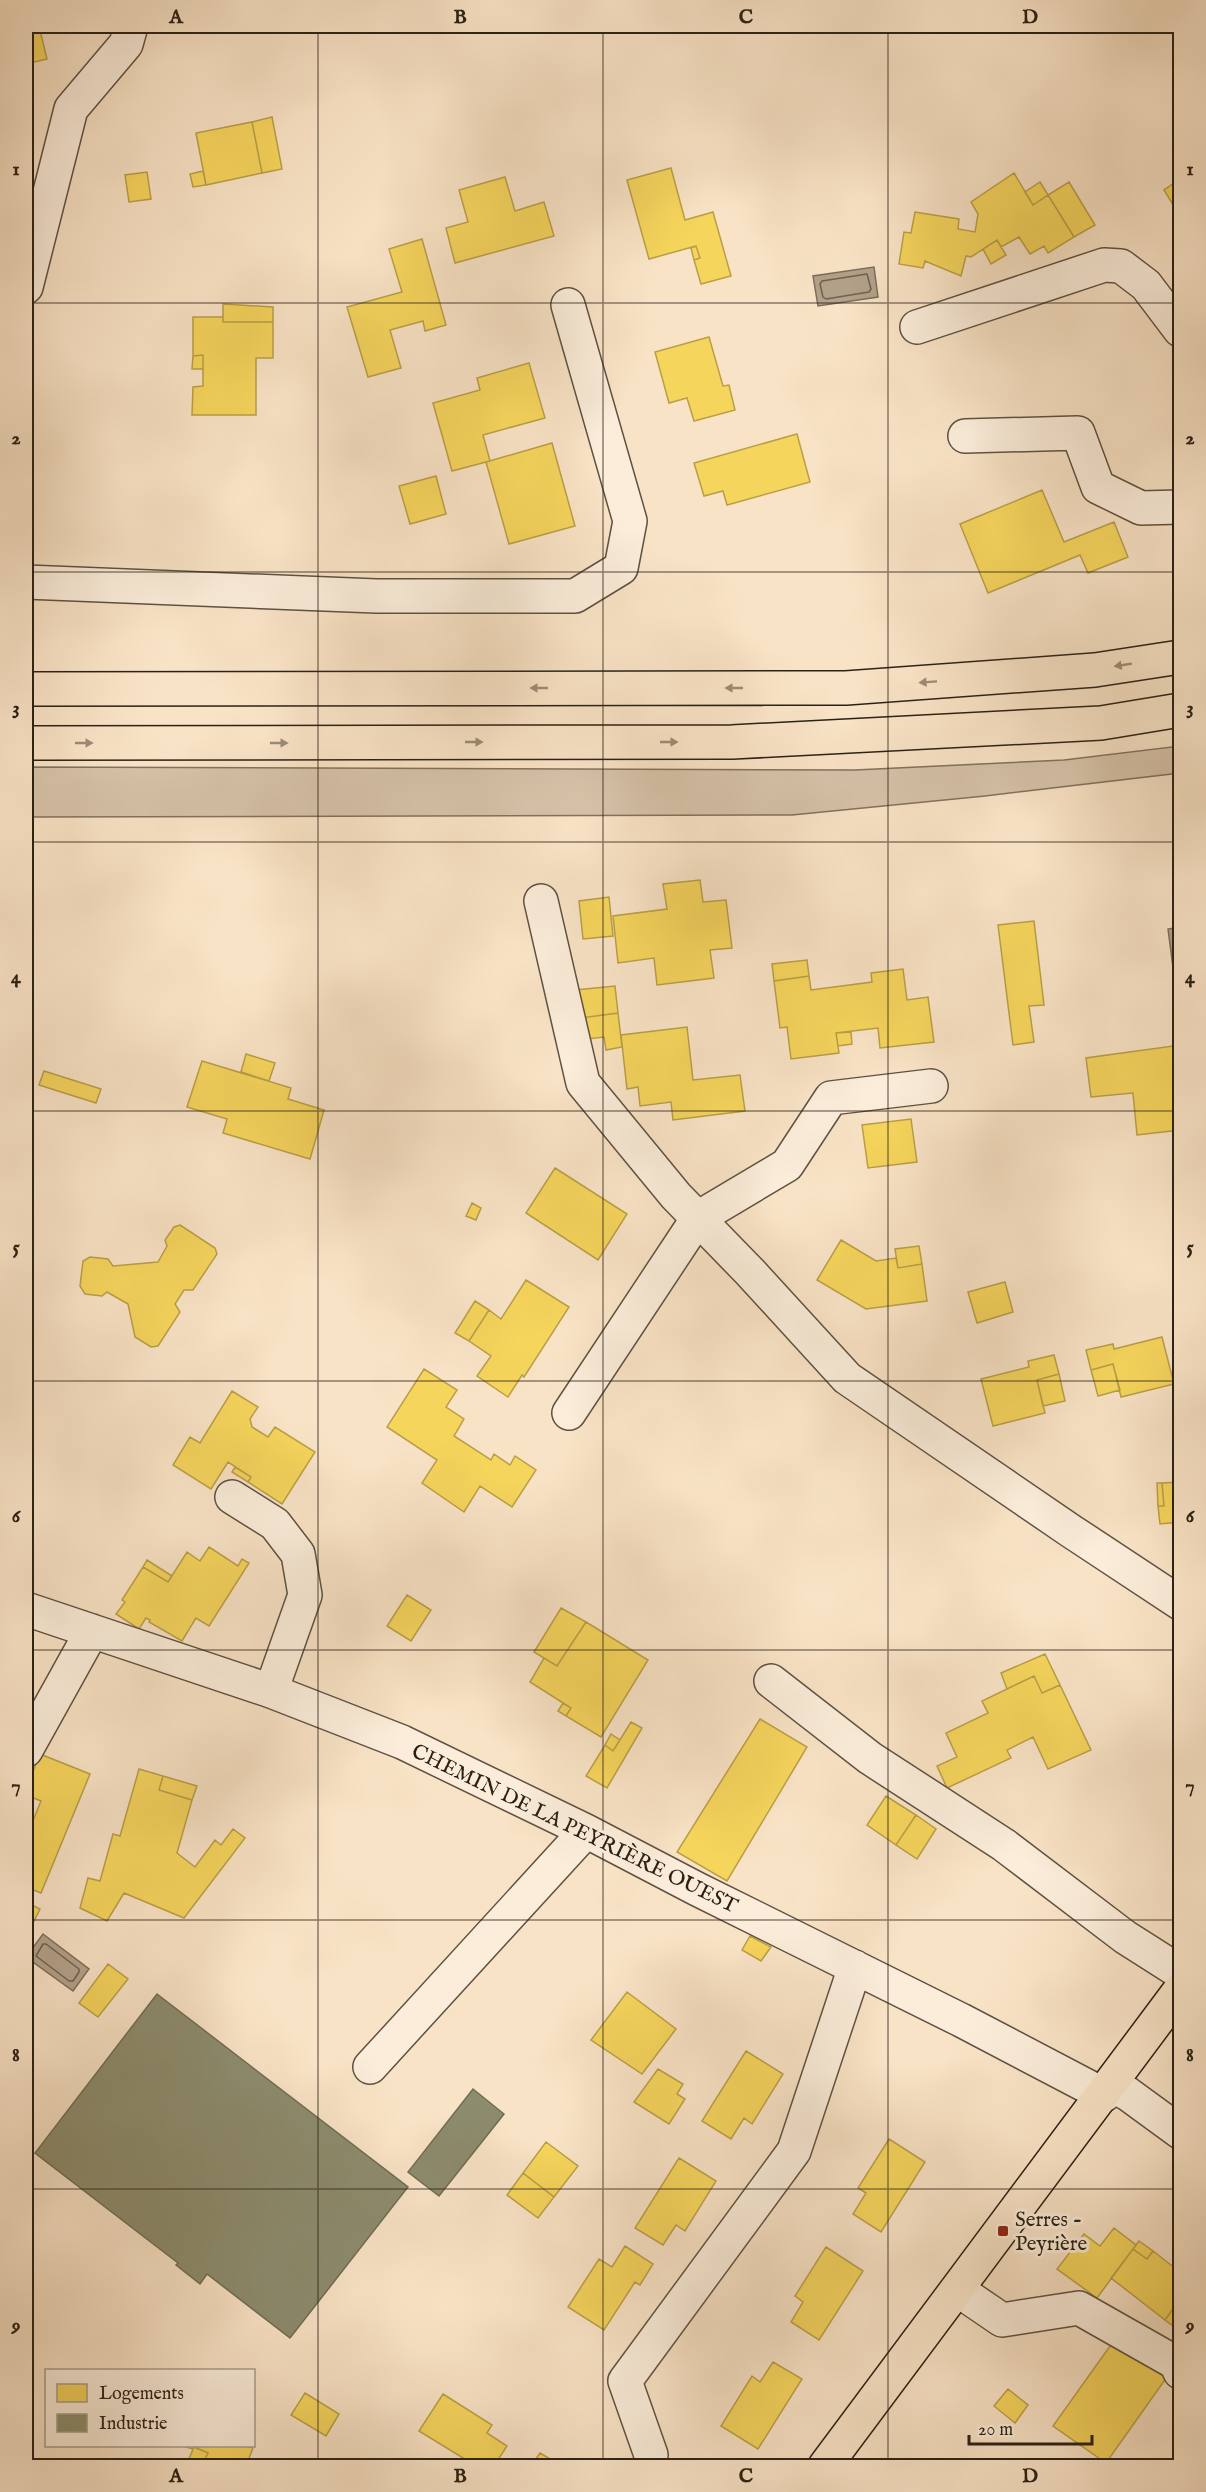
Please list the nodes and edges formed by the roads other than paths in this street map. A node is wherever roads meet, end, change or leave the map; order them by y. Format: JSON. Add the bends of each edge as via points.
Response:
{"nodes":[{"id":1,"x":131,"y":26,"type":"edge"},
{"id":2,"x":26,"y":287,"type":"edge"},
{"id":3,"x":568,"y":305,"type":"dead end"},
{"id":4,"x":917,"y":327,"type":"dead end"},
{"id":5,"x":1180,"y":330,"type":"edge"},
{"id":6,"x":965,"y":436,"type":"dead end"},
{"id":7,"x":1180,"y":507,"type":"edge"},
{"id":8,"x":26,"y":582,"type":"edge"},
{"id":9,"x":1180,"y":657,"type":"edge"},
{"id":10,"x":26,"y":689,"type":"edge"},
{"id":11,"x":1180,"y":710,"type":"edge"},
{"id":12,"x":26,"y":743,"type":"edge"},
{"id":13,"x":541,"y":901,"type":"dead end"},
{"id":14,"x":931,"y":1086,"type":"dead end"},
{"id":15,"x":698,"y":1218,"type":"junction"},
{"id":16,"x":569,"y":1413,"type":"dead end"},
{"id":17,"x":232,"y":1497,"type":"dead end"},
{"id":18,"x":1180,"y":1603,"type":"edge"},
{"id":19,"x":26,"y":1609,"type":"edge"},
{"id":20,"x":92,"y":1631,"type":"junction"},
{"id":21,"x":771,"y":1681,"type":"dead end"},
{"id":22,"x":271,"y":1691,"type":"junction"},
{"id":23,"x":26,"y":1750,"type":"edge"},
{"id":24,"x":586,"y":1831,"type":"junction"},
{"id":25,"x":855,"y":1967,"type":"junction"},
{"id":26,"x":1180,"y":1972,"type":"edge"},
{"id":27,"x":1180,"y":1990,"type":"edge"},
{"id":28,"x":370,"y":2067,"type":"dead end"},
{"id":29,"x":1108,"y":2090,"type":"junction"},
{"id":30,"x":1180,"y":2132,"type":"edge"},
{"id":31,"x":958,"y":2290,"type":"junction"},
{"id":32,"x":1180,"y":2372,"type":"edge"},
{"id":33,"x":651,"y":2455,"type":"dead end"},
{"id":34,"x":825,"y":2466,"type":"edge"}],
"edges":[{"from":1,"to":2,"type":"street","via":[[126,44],[71,110]]},
{"from":3,"to":8,"type":"street","via":[[630,521],[621,568],[575,596],[376,596]]},
{"from":4,"to":5,"type":"street","via":[[1104,265],[1121,266],[1146,285]]},
{"from":6,"to":7,"type":"street","via":[[1078,433],[1098,487],[1141,507]]},
{"from":9,"to":10,"type":"main road","one_way":true,"via":[[1095,670],[846,688]]},
{"from":12,"to":11,"type":"main road","one_way":true,"via":[[732,742],[1101,723]]},
{"from":13,"to":15,"type":"street","via":[[583,1083],[676,1197]]},
{"from":14,"to":15,"type":"street","via":[[831,1098],[786,1165]]},
{"from":15,"to":16,"type":"street"},
{"from":15,"to":18,"type":"street","via":[[847,1378]]},
{"from":17,"to":22,"type":"street","via":[[275,1524],[298,1554],[305,1595]]},
{"from":19,"to":20,"type":"street","name":"CHEMIN DE LA PEYRIÈRE OUEST"},
{"from":20,"to":22,"type":"street","name":"CHEMIN DE LA PEYRIÈRE OUEST"},
{"from":20,"to":23,"type":"street"},
{"from":21,"to":26,"type":"street","via":[[870,1758],[1004,1845]]},
{"from":22,"to":24,"type":"street","name":"CHEMIN DE LA PEYRIÈRE OUEST","via":[[402,1742]]},
{"from":24,"to":25,"type":"street","name":"CHEMIN DE LA PEYRIÈRE OUEST"},
{"from":24,"to":28,"type":"street"},
{"from":25,"to":29,"type":"street","name":"CHEMIN DE LA PEYRIÈRE OUEST"},
{"from":25,"to":33,"type":"street","via":[[794,2151],[625,2381]]},
{"from":27,"to":29,"type":"main road"},
{"from":29,"to":30,"type":"street","name":"CHEMIN DE LA PEYRIÈRE OUEST","via":[[1128,2094]]},
{"from":29,"to":31,"type":"main road"},
{"from":31,"to":32,"type":"street","via":[[1002,2320],[1079,2308],[1176,2363]]},
{"from":31,"to":34,"type":"main road"}]}
